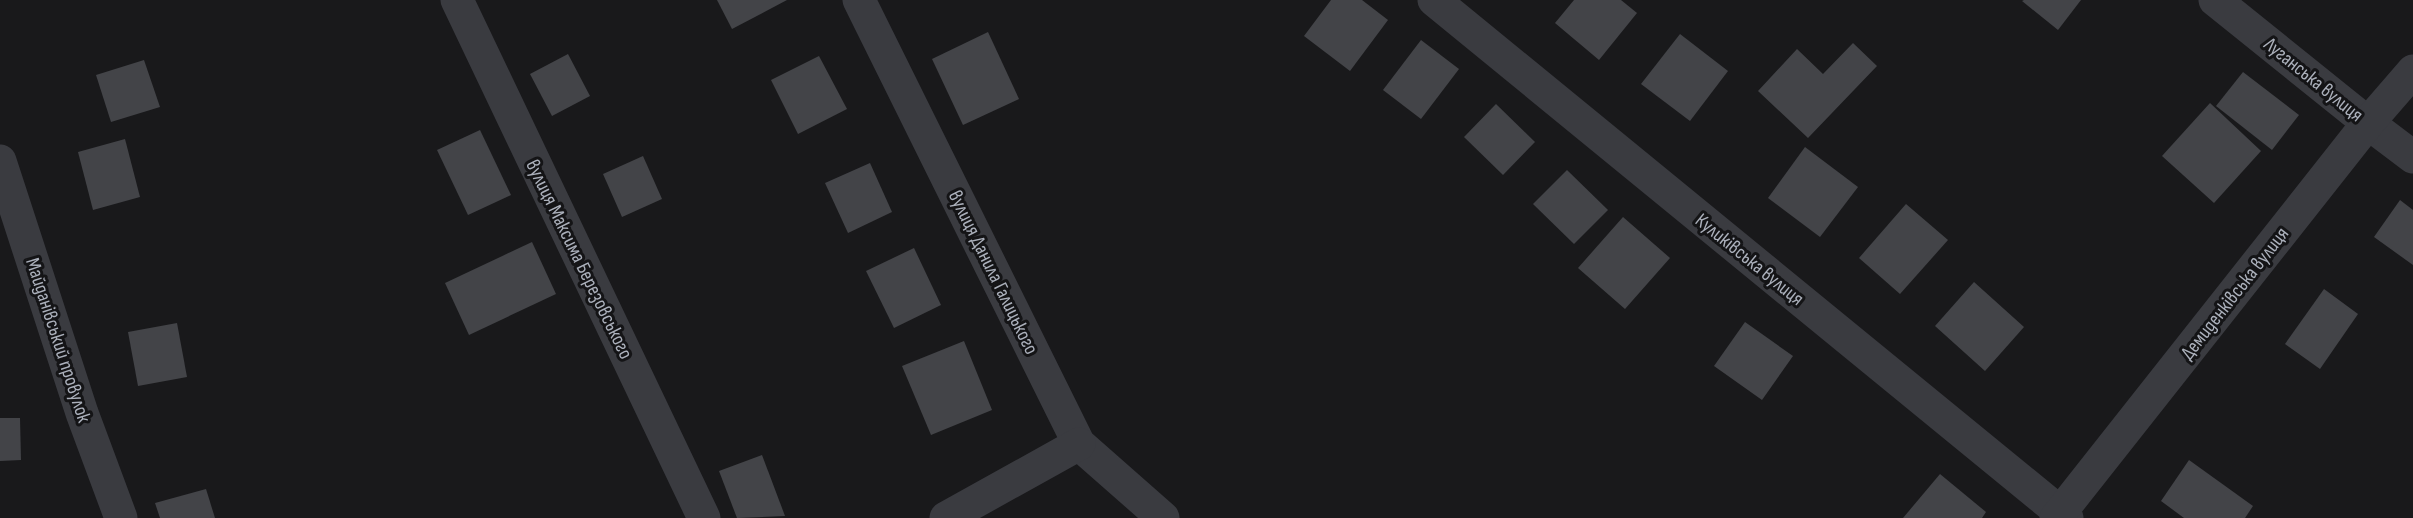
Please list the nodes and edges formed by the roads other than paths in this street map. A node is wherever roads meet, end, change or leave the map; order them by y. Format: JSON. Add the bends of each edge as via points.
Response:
{"nodes":[{"id":1,"x":457,"y":0,"type":"edge"},
{"id":2,"x":860,"y":0,"type":"edge"},
{"id":3,"x":1434,"y":0,"type":"edge"},
{"id":4,"x":2215,"y":0,"type":"edge"},
{"id":5,"x":2413,"y":71,"type":"edge"},
{"id":6,"x":2368,"y":123,"type":"junction"},
{"id":7,"x":2413,"y":157,"type":"edge"},
{"id":8,"x":0,"y":161,"type":"edge"},
{"id":9,"x":1079,"y":444,"type":"junction"},
{"id":10,"x":2061,"y":516,"type":"edge"},
{"id":11,"x":121,"y":518,"type":"edge"},
{"id":12,"x":704,"y":518,"type":"edge"},
{"id":13,"x":946,"y":518,"type":"edge"},
{"id":14,"x":1163,"y":518,"type":"edge"}],
"edges":[{"from":1,"to":12,"type":"street","name":"вулиця Максима Березовського"},
{"from":2,"to":9,"type":"street","name":"вулиця Данила Галицького"},
{"from":3,"to":10,"type":"street","name":"Куликівська вулиця"},
{"from":4,"to":6,"type":"street","name":"Луганська вулиця"},
{"from":5,"to":6,"type":"street","name":"Демиденківська вулиця"},
{"from":6,"to":7,"type":"street","name":"Луганська вулиця"},
{"from":6,"to":10,"type":"street","name":"Демиденківська вулиця"},
{"from":8,"to":11,"type":"street","name":"Майданівський провулок","via":[[82,413]]},
{"from":9,"to":13,"type":"street"},
{"from":9,"to":14,"type":"street","name":"вулиця Данила Галицького"}]}
